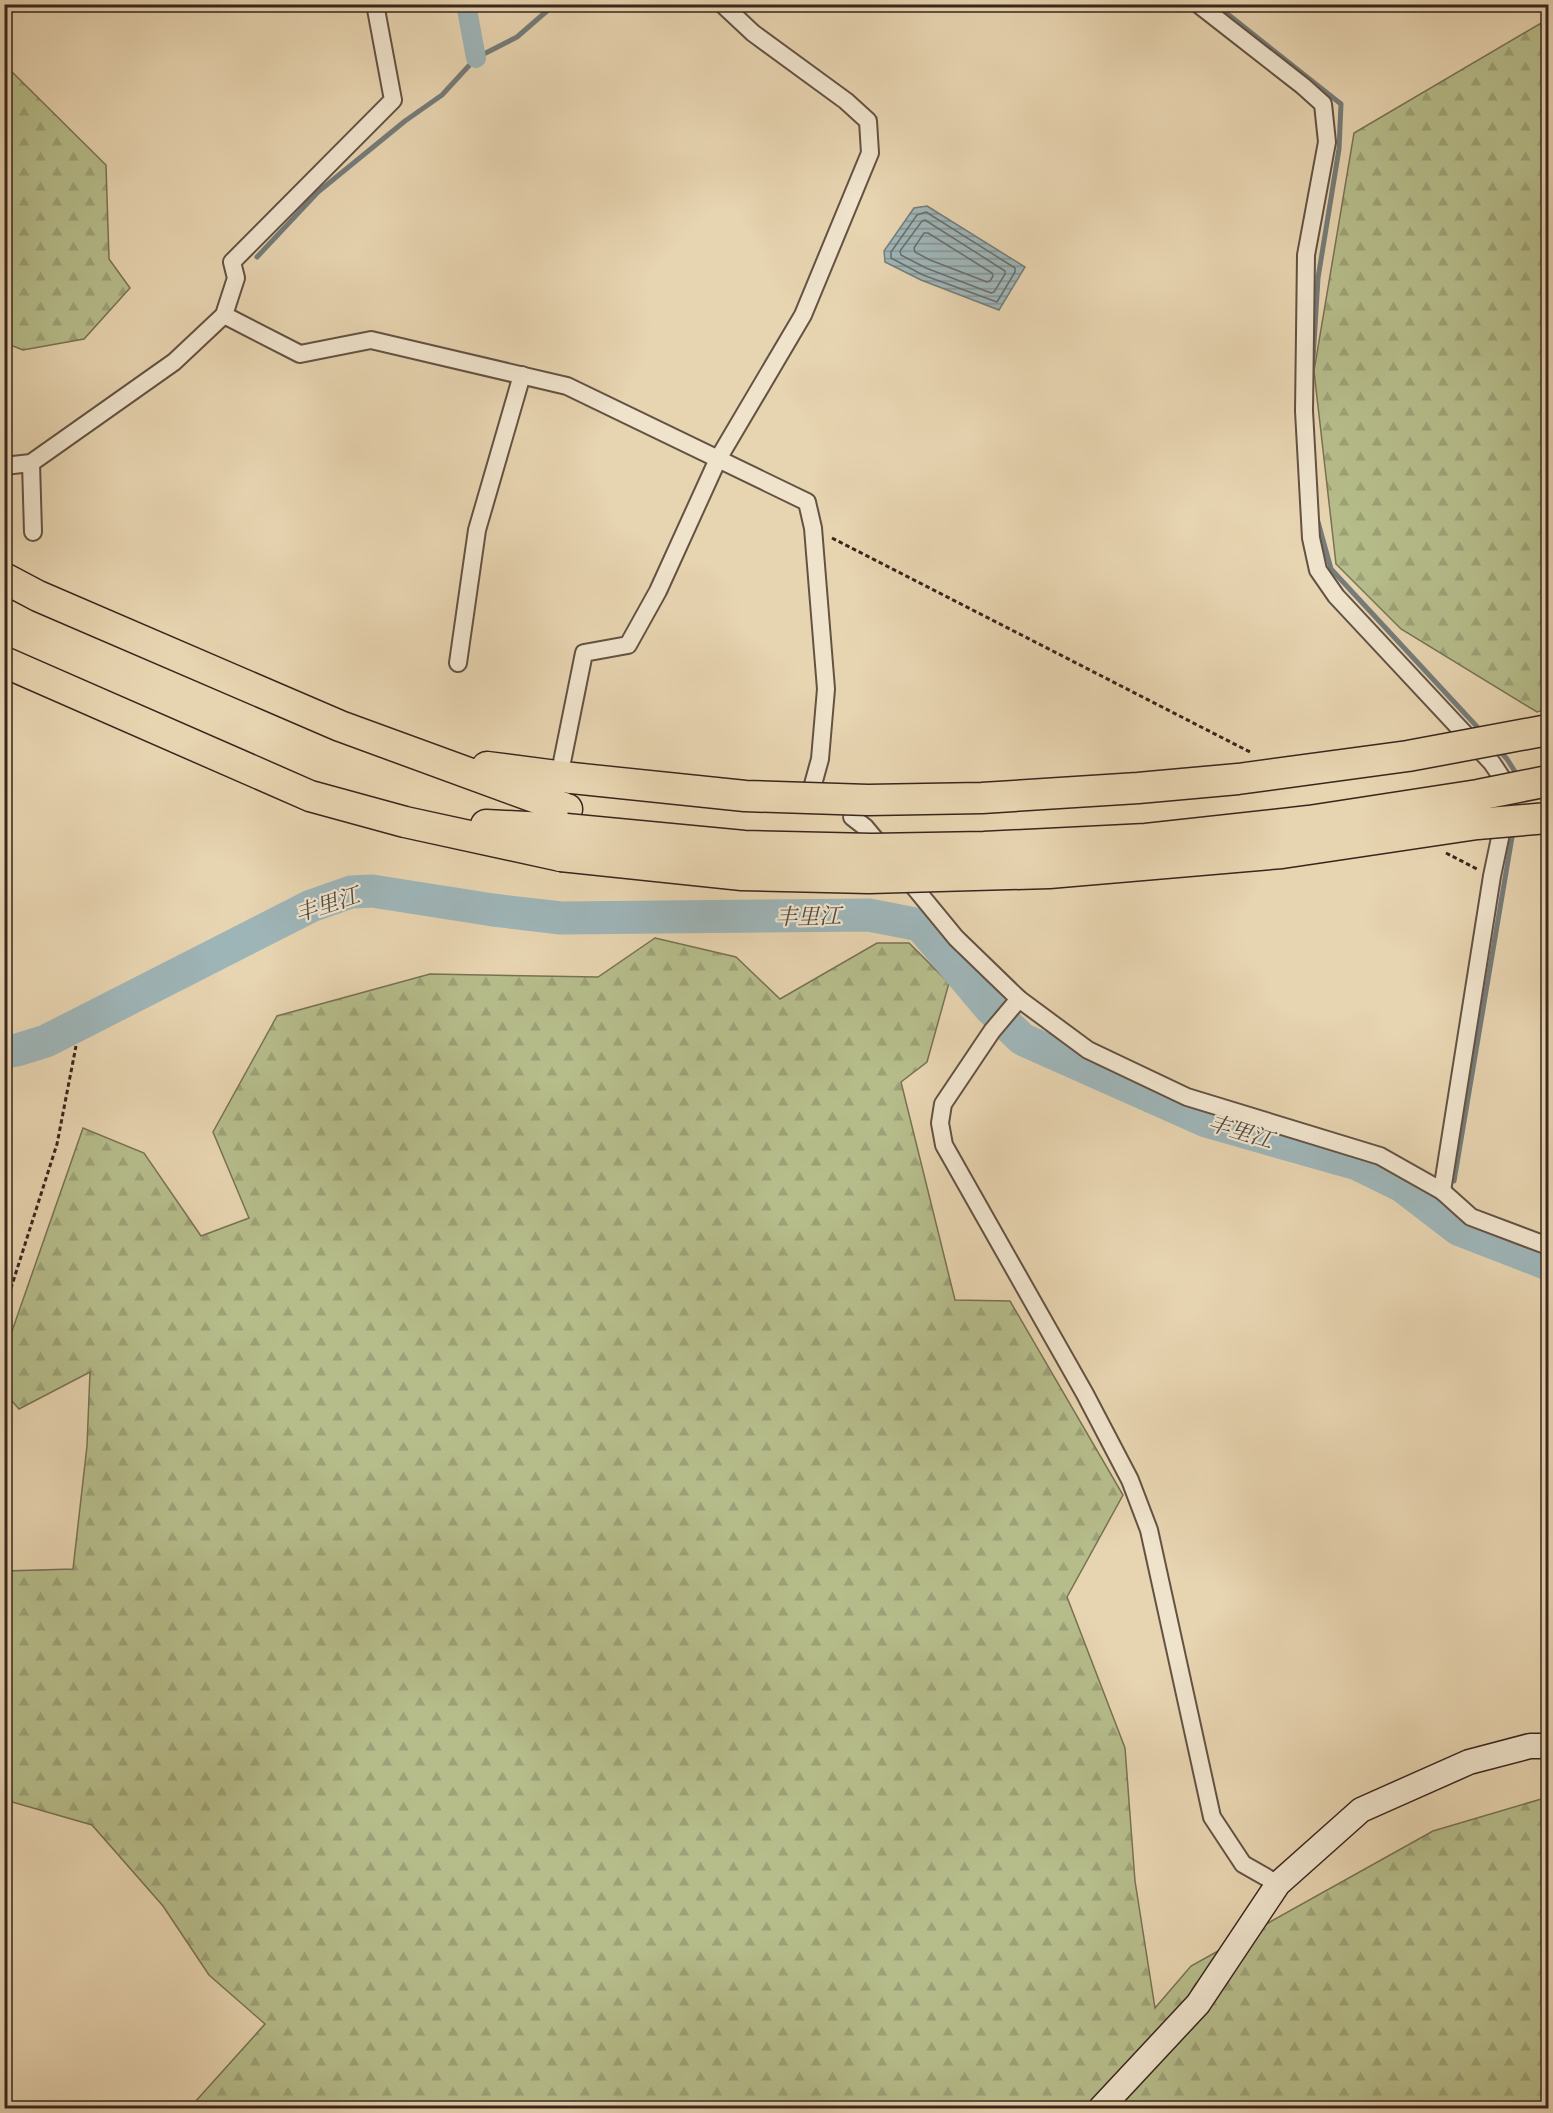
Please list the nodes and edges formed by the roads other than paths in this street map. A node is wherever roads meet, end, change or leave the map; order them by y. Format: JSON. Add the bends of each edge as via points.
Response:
{"nodes":[{"id":1,"x":375,"y":4,"type":"edge"},
{"id":2,"x":722,"y":4,"type":"edge"},
{"id":3,"x":1198,"y":4,"type":"edge"},
{"id":4,"x":224,"y":315,"type":"junction"},
{"id":5,"x":522,"y":375,"type":"junction"},
{"id":6,"x":718,"y":459,"type":"junction"},
{"id":7,"x":31,"y":463,"type":"junction"},
{"id":8,"x":4,"y":466,"type":"edge"},
{"id":9,"x":33,"y":532,"type":"dead end"},
{"id":10,"x":4,"y":578,"type":"edge"},
{"id":11,"x":4,"y":662,"type":"edge"},
{"id":12,"x":458,"y":663,"type":"dead end"},
{"id":13,"x":1548,"y":730,"type":"edge"},
{"id":14,"x":428,"y":759,"type":"junction"},
{"id":15,"x":1548,"y":760,"type":"edge"},
{"id":16,"x":567,"y":773,"type":"junction"},
{"id":17,"x":1548,"y":781,"type":"edge"},
{"id":18,"x":809,"y":799,"type":"dead end"},
{"id":19,"x":852,"y":818,"type":"dead end"},
{"id":20,"x":1548,"y":818,"type":"edge"},
{"id":21,"x":564,"y":831,"type":"junction"},
{"id":22,"x":1016,"y":1003,"type":"junction"},
{"id":23,"x":1442,"y":1191,"type":"junction"},
{"id":24,"x":1548,"y":1246,"type":"edge"},
{"id":25,"x":1548,"y":1746,"type":"edge"},
{"id":26,"x":1278,"y":1884,"type":"junction"},
{"id":27,"x":1101,"y":2109,"type":"edge"}],
"edges":[{"from":1,"to":4,"type":"street","via":[[393,100],[232,262],[236,278]]},
{"from":2,"to":6,"type":"street","via":[[753,33],[868,121],[870,153],[803,315]]},
{"from":3,"to":23,"type":"street","via":[[1323,104],[1327,142],[1306,255],[1304,411],[1311,538],[1318,570],[1336,596],[1492,762],[1502,778],[1508,800],[1492,876]]},
{"from":4,"to":5,"type":"street","via":[[300,354],[371,340]]},
{"from":4,"to":7,"type":"street","via":[[174,362]]},
{"from":5,"to":6,"type":"street","via":[[567,386]]},
{"from":5,"to":12,"type":"street","via":[[477,530]]},
{"from":6,"to":16,"type":"street","via":[[658,591],[628,645],[584,653]]},
{"from":6,"to":18,"type":"street","via":[[807,502],[813,528],[826,689],[820,759]]},
{"from":7,"to":8,"type":"street"},
{"from":7,"to":9,"type":"street"},
{"from":10,"to":14,"type":"highway","via":[[320,717]]},
{"from":11,"to":21,"type":"highway","via":[[310,796],[405,822]]},
{"from":13,"to":16,"type":"highway","bridge":true,"via":[[1408,756],[1238,779],[982,798],[745,796]]},
{"from":14,"to":16,"type":"highway"},
{"from":14,"to":21,"type":"highway"},
{"from":15,"to":21,"type":"highway","via":[[1308,802],[1143,818],[872,830]]},
{"from":17,"to":21,"type":"highway","bridge":true,"via":[[1310,821],[1146,839],[872,849],[744,846]]},
{"from":19,"to":22,"type":"street","via":[[865,826],[956,938]]},
{"from":20,"to":21,"type":"highway","bridge":true,"via":[[1477,824],[1282,853],[1049,873],[869,878],[742,875]]},
{"from":22,"to":23,"type":"street","via":[[1088,1050],[1187,1097],[1380,1156]]},
{"from":22,"to":26,"type":"street","via":[[992,1031],[943,1104],[940,1123],[944,1145],[1130,1480],[1149,1530],[1212,1817],[1243,1864]]},
{"from":23,"to":24,"type":"street","via":[[1471,1217]]},
{"from":25,"to":26,"type":"street","via":[[1530,1746],[1469,1762],[1361,1810]]},
{"from":26,"to":27,"type":"street","via":[[1198,2004]]}]}
